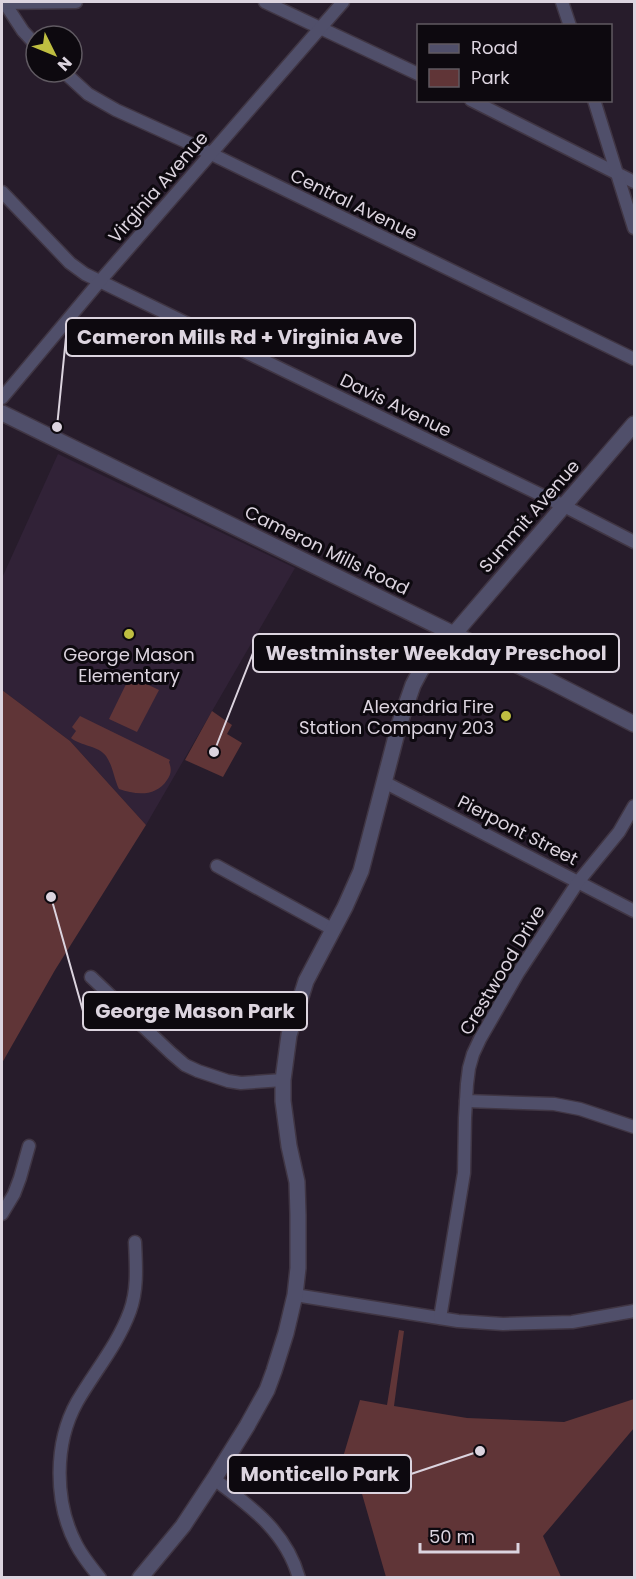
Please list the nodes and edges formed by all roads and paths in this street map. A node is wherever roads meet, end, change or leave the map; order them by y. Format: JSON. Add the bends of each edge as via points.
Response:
{"nodes":[{"id":1,"x":76,"y":2,"type":"edge"},
{"id":2,"x":265,"y":2,"type":"edge"},
{"id":3,"x":343,"y":2,"type":"edge"},
{"id":4,"x":562,"y":2,"type":"edge"},
{"id":5,"x":4,"y":3,"type":"edge"},
{"id":6,"x":569,"y":24,"type":"edge"},
{"id":7,"x":320,"y":27,"type":"junction"},
{"id":8,"x":24,"y":32,"type":"edge"},
{"id":9,"x":417,"y":74,"type":"edge"},
{"id":10,"x":77,"y":84,"type":"edge"},
{"id":11,"x":475,"y":102,"type":"edge"},
{"id":12,"x":595,"y":102,"type":"edge"},
{"id":13,"x":211,"y":154,"type":"junction"},
{"id":14,"x":617,"y":174,"type":"junction"},
{"id":15,"x":634,"y":182,"type":"edge"},
{"id":16,"x":2,"y":192,"type":"edge"},
{"id":17,"x":634,"y":228,"type":"edge"},
{"id":18,"x":100,"y":281,"type":"junction"},
{"id":19,"x":634,"y":359,"type":"edge"},
{"id":20,"x":2,"y":398,"type":"edge"},
{"id":21,"x":2,"y":413,"type":"edge"},
{"id":22,"x":634,"y":424,"type":"edge"},
{"id":23,"x":564,"y":506,"type":"junction"},
{"id":24,"x":634,"y":542,"type":"edge"},
{"id":25,"x":454,"y":634,"type":"junction"},
{"id":26,"x":634,"y":724,"type":"edge"},
{"id":27,"x":384,"y":782,"type":"junction"},
{"id":28,"x":634,"y":806,"type":"edge"},
{"id":29,"x":217,"y":866,"type":"dead end"},
{"id":30,"x":578,"y":882,"type":"junction"},
{"id":31,"x":634,"y":911,"type":"edge"},
{"id":32,"x":333,"y":930,"type":"junction"},
{"id":33,"x":91,"y":978,"type":"dead end"},
{"id":34,"x":283,"y":1080,"type":"junction"},
{"id":35,"x":466,"y":1101,"type":"junction"},
{"id":36,"x":634,"y":1127,"type":"edge"},
{"id":37,"x":28,"y":1146,"type":"dead end"},
{"id":38,"x":2,"y":1215,"type":"edge"},
{"id":39,"x":135,"y":1242,"type":"dead end"},
{"id":40,"x":295,"y":1295,"type":"junction"},
{"id":41,"x":634,"y":1311,"type":"edge"},
{"id":42,"x":440,"y":1318,"type":"junction"},
{"id":43,"x":214,"y":1479,"type":"junction"},
{"id":44,"x":100,"y":1578,"type":"edge"},
{"id":45,"x":140,"y":1578,"type":"edge"},
{"id":46,"x":299,"y":1578,"type":"edge"}],
"edges":[{"from":1,"to":5,"type":"street"},
{"from":2,"to":7,"type":"street"},
{"from":3,"to":7,"type":"street","name":"Virginia Avenue"},
{"from":4,"to":6,"type":"street"},
{"from":5,"to":8,"type":"street"},
{"from":7,"to":9,"type":"street"},
{"from":7,"to":13,"type":"street","name":"Virginia Avenue"},
{"from":10,"to":13,"type":"street","name":"Central Avenue","via":[[116,110]]},
{"from":11,"to":14,"type":"street"},
{"from":12,"to":14,"type":"street"},
{"from":13,"to":18,"type":"street","name":"Virginia Avenue"},
{"from":13,"to":19,"type":"street","name":"Central Avenue"},
{"from":14,"to":15,"type":"street"},
{"from":14,"to":17,"type":"street"},
{"from":16,"to":18,"type":"street","name":"Davis Avenue","via":[[70,263]]},
{"from":18,"to":20,"type":"street","name":"Virginia Avenue"},
{"from":18,"to":23,"type":"street","name":"Davis Avenue"},
{"from":21,"to":25,"type":"street","name":"Cameron Mills Road"},
{"from":22,"to":23,"type":"street","name":"Summit Avenue"},
{"from":23,"to":24,"type":"street","name":"Davis Avenue"},
{"from":23,"to":25,"type":"street","name":"Summit Avenue"},
{"from":25,"to":26,"type":"street","name":"Cameron Mills Road"},
{"from":25,"to":27,"type":"street","name":"Summit Avenue","via":[[431,657],[413,685]]},
{"from":27,"to":30,"type":"street","name":"Pierpont Street"},
{"from":27,"to":32,"type":"street","name":"Summit Avenue","via":[[361,871]]},
{"from":28,"to":30,"type":"street","name":"Crestwood Drive","via":[[619,832]]},
{"from":29,"to":32,"type":"street"},
{"from":30,"to":31,"type":"street","name":"Pierpont Street"},
{"from":30,"to":35,"type":"street","name":"Crestwood Drive","via":[[480,1039],[469,1068]]},
{"from":32,"to":34,"type":"street","name":"Summit Avenue","via":[[306,981],[289,1035]]},
{"from":33,"to":34,"type":"street","via":[[186,1065],[228,1081]]},
{"from":34,"to":40,"type":"street","name":"Summit Avenue","via":[[297,1182]]},
{"from":35,"to":36,"type":"street","via":[[554,1104]]},
{"from":35,"to":42,"type":"street","name":"Crestwood Drive","via":[[464,1173]]},
{"from":37,"to":38,"type":"street","via":[[14,1194]]},
{"from":39,"to":44,"type":"street","via":[[137,1272],[131,1309],[110,1352],[76,1404],[61,1463],[60,1494],[68,1526],[81,1553]]},
{"from":40,"to":42,"type":"street"},
{"from":40,"to":43,"type":"street","name":"Summit Avenue","via":[[267,1390]]},
{"from":41,"to":42,"type":"street","via":[[537,1324]]},
{"from":43,"to":45,"type":"street","name":"Summit Avenue","via":[[183,1526]]},
{"from":43,"to":46,"type":"street","via":[[273,1528]]}]}
